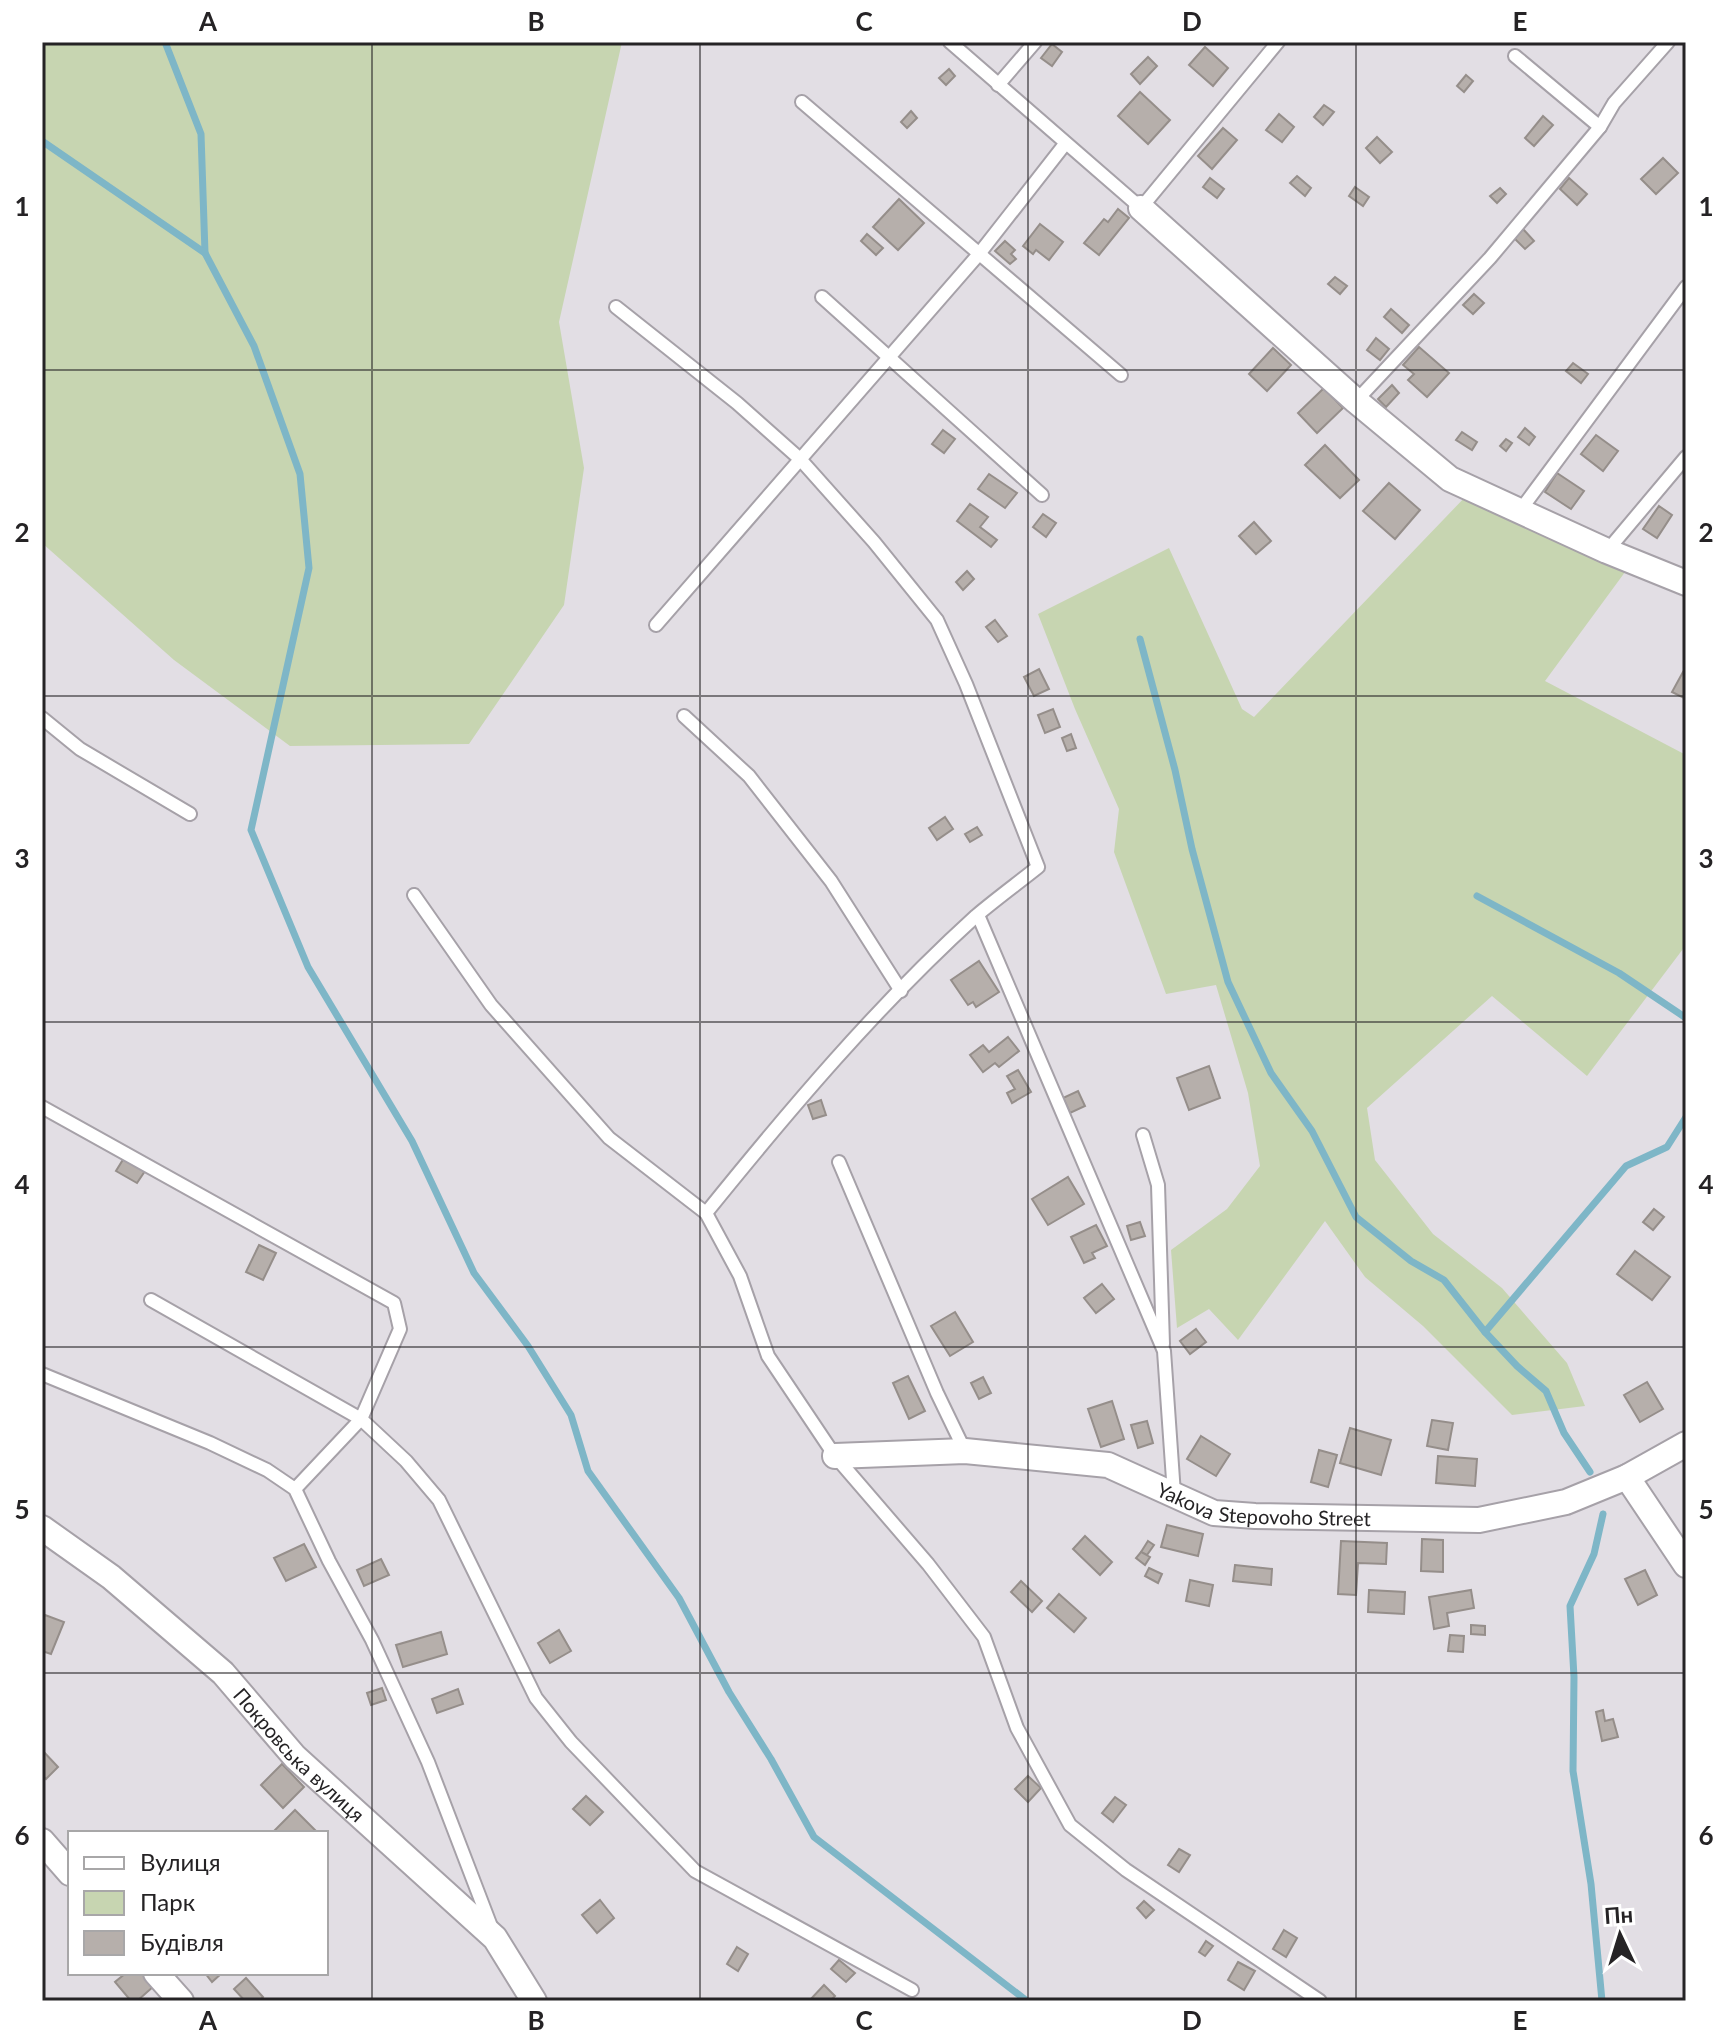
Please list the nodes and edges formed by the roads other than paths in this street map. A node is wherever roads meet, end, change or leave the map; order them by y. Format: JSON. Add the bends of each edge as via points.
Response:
{"nodes":[{"id":1,"x":950,"y":42,"type":"edge"},
{"id":2,"x":1035,"y":42,"type":"edge"},
{"id":3,"x":1278,"y":42,"type":"edge"},
{"id":4,"x":1668,"y":42,"type":"edge"},
{"id":5,"x":1515,"y":56,"type":"dead end"},
{"id":6,"x":998,"y":85,"type":"junction"},
{"id":7,"x":802,"y":102,"type":"dead end"},
{"id":8,"x":1600,"y":127,"type":"junction"},
{"id":9,"x":1065,"y":144,"type":"junction"},
{"id":10,"x":1141,"y":208,"type":"junction"},
{"id":11,"x":979,"y":254,"type":"junction"},
{"id":12,"x":1686,"y":287,"type":"edge"},
{"id":13,"x":822,"y":297,"type":"dead end"},
{"id":14,"x":616,"y":307,"type":"dead end"},
{"id":15,"x":888,"y":359,"type":"junction"},
{"id":16,"x":1121,"y":375,"type":"dead end"},
{"id":17,"x":1356,"y":401,"type":"junction"},
{"id":18,"x":1686,"y":457,"type":"edge"},
{"id":19,"x":800,"y":459,"type":"junction"},
{"id":20,"x":1042,"y":495,"type":"dead end"},
{"id":21,"x":1519,"y":512,"type":"junction"},
{"id":22,"x":1607,"y":551,"type":"junction"},
{"id":23,"x":1686,"y":583,"type":"edge"},
{"id":24,"x":656,"y":625,"type":"dead end"},
{"id":25,"x":684,"y":716,"type":"dead end"},
{"id":26,"x":42,"y":718,"type":"edge"},
{"id":27,"x":190,"y":814,"type":"dead end"},
{"id":28,"x":414,"y":895,"type":"dead end"},
{"id":29,"x":978,"y":915,"type":"junction"},
{"id":30,"x":901,"y":991,"type":"junction"},
{"id":31,"x":42,"y":1107,"type":"edge"},
{"id":32,"x":1143,"y":1135,"type":"dead end"},
{"id":33,"x":839,"y":1162,"type":"dead end"},
{"id":34,"x":706,"y":1213,"type":"junction"},
{"id":35,"x":151,"y":1300,"type":"dead end"},
{"id":36,"x":1164,"y":1351,"type":"junction"},
{"id":37,"x":42,"y":1374,"type":"edge"},
{"id":38,"x":361,"y":1419,"type":"junction"},
{"id":39,"x":1686,"y":1444,"type":"edge"},
{"id":40,"x":965,"y":1451,"type":"junction"},
{"id":41,"x":835,"y":1456,"type":"junction"},
{"id":42,"x":1627,"y":1477,"type":"junction"},
{"id":43,"x":295,"y":1489,"type":"junction"},
{"id":44,"x":1174,"y":1494,"type":"junction"},
{"id":45,"x":42,"y":1528,"type":"edge"},
{"id":46,"x":1686,"y":1565,"type":"edge"},
{"id":47,"x":42,"y":1841,"type":"edge"},
{"id":48,"x":68,"y":1871,"type":"edge"},
{"id":49,"x":495,"y":1938,"type":"junction"},
{"id":50,"x":158,"y":1975,"type":"edge"},
{"id":51,"x":912,"y":1990,"type":"dead end"},
{"id":52,"x":181,"y":2001,"type":"edge"},
{"id":53,"x":534,"y":2001,"type":"edge"},
{"id":54,"x":1320,"y":2001,"type":"edge"}],
"edges":[{"from":1,"to":6,"type":"lane"},
{"from":2,"to":6,"type":"lane"},
{"from":3,"to":10,"type":"lane"},
{"from":4,"to":8,"type":"lane","via":[[1614,103]]},
{"from":5,"to":8,"type":"lane"},
{"from":6,"to":9,"type":"lane"},
{"from":7,"to":11,"type":"lane"},
{"from":8,"to":17,"type":"lane","via":[[1490,258]]},
{"from":9,"to":10,"type":"lane"},
{"from":9,"to":11,"type":"lane"},
{"from":10,"to":17,"type":"street"},
{"from":11,"to":15,"type":"lane"},
{"from":11,"to":16,"type":"lane"},
{"from":12,"to":21,"type":"lane"},
{"from":13,"to":15,"type":"lane"},
{"from":14,"to":19,"type":"lane"},
{"from":15,"to":19,"type":"lane"},
{"from":15,"to":20,"type":"lane"},
{"from":17,"to":21,"type":"street","via":[[1450,479]]},
{"from":18,"to":22,"type":"lane"},
{"from":19,"to":24,"type":"lane"},
{"from":19,"to":29,"type":"lane","via":[[937,620],[1038,867]]},
{"from":21,"to":22,"type":"street"},
{"from":22,"to":23,"type":"street"},
{"from":25,"to":30,"type":"lane","via":[[749,776],[831,881]]},
{"from":26,"to":27,"type":"lane","via":[[80,749]]},
{"from":28,"to":34,"type":"lane","via":[[491,1005],[609,1138]]},
{"from":29,"to":30,"type":"lane"},
{"from":29,"to":36,"type":"lane"},
{"from":30,"to":34,"type":"lane","via":[[785,1115]]},
{"from":31,"to":38,"type":"lane","via":[[394,1303],[400,1329]]},
{"from":32,"to":36,"type":"lane","via":[[1158,1185]]},
{"from":33,"to":40,"type":"lane"},
{"from":34,"to":41,"type":"lane","via":[[740,1276],[768,1356]]},
{"from":35,"to":38,"type":"lane"},
{"from":36,"to":44,"type":"lane"},
{"from":37,"to":43,"type":"lane","via":[[210,1443]]},
{"from":38,"to":43,"type":"lane"},
{"from":38,"to":51,"type":"lane","via":[[439,1500],[536,1698],[628,1803],[695,1871]]},
{"from":39,"to":42,"type":"street","name":"Yakova Stepovoho Street"},
{"from":40,"to":41,"type":"street","name":"Yakova Stepovoho Street"},
{"from":40,"to":44,"type":"street","name":"Yakova Stepovoho Street","via":[[1108,1465]]},
{"from":41,"to":54,"type":"lane","via":[[984,1637],[1017,1728],[1070,1825],[1126,1870]]},
{"from":42,"to":44,"type":"street","name":"Yakova Stepovoho Street","via":[[1566,1502],[1479,1520],[1214,1513]]},
{"from":42,"to":46,"type":"street"},
{"from":43,"to":49,"type":"lane","via":[[428,1762]]},
{"from":45,"to":49,"type":"street","name":"Покровська вулиця","via":[[111,1577],[223,1673],[295,1757]]},
{"from":47,"to":48,"type":"street"},
{"from":49,"to":53,"type":"street","name":"Покровська вулиця"},
{"from":50,"to":52,"type":"street"}]}
